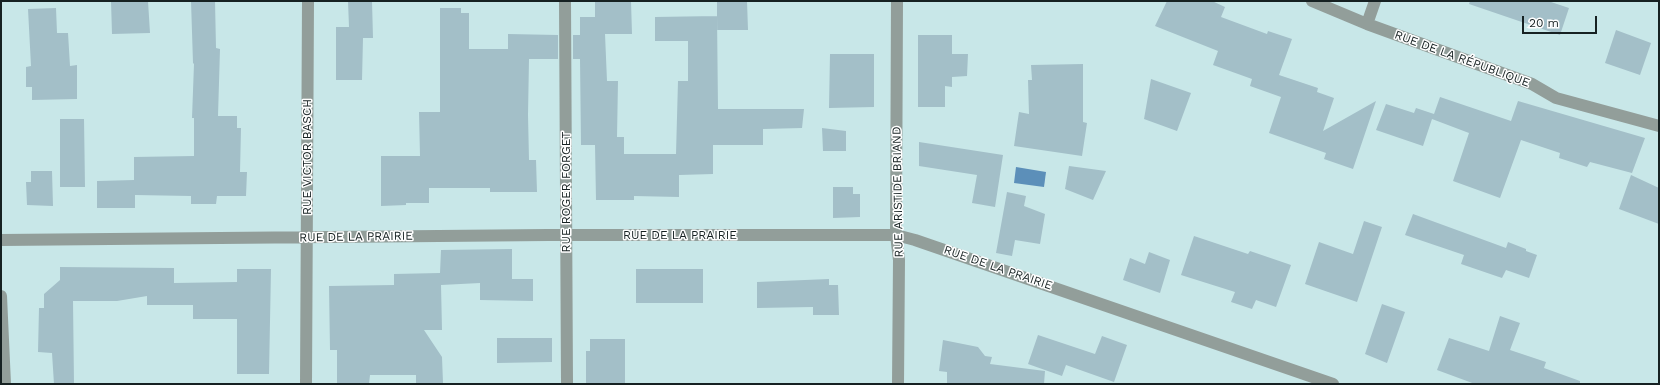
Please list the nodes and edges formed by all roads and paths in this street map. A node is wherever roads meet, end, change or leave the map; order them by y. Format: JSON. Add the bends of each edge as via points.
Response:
{"nodes":[{"id":1,"x":308,"y":1,"type":"edge"},
{"id":2,"x":565,"y":1,"type":"edge"},
{"id":3,"x":897,"y":1,"type":"edge"},
{"id":4,"x":1312,"y":1,"type":"edge"},
{"id":5,"x":1375,"y":1,"type":"edge"},
{"id":6,"x":1367,"y":24,"type":"junction"},
{"id":7,"x":1659,"y":126,"type":"edge"},
{"id":8,"x":566,"y":235,"type":"junction"},
{"id":9,"x":896,"y":235,"type":"junction"},
{"id":10,"x":307,"y":237,"type":"junction"},
{"id":11,"x":1,"y":240,"type":"edge"},
{"id":12,"x":1,"y":296,"type":"edge"},
{"id":13,"x":5,"y":384,"type":"edge"},
{"id":14,"x":306,"y":384,"type":"edge"},
{"id":15,"x":567,"y":384,"type":"edge"},
{"id":16,"x":898,"y":384,"type":"edge"},
{"id":17,"x":1334,"y":384,"type":"edge"}],
"edges":[{"from":1,"to":10,"type":"street","name":"RUE VICTOR BASCH"},
{"from":2,"to":8,"type":"street","name":"RUE ROGER FORGET"},
{"from":3,"to":9,"type":"street","name":"RUE ARISTIDE BRIAND"},
{"from":4,"to":6,"type":"street","name":"RUE DE LA RÉPUBLIQUE"},
{"from":5,"to":6,"type":"street"},
{"from":6,"to":7,"type":"street","name":"RUE DE LA RÉPUBLIQUE","via":[[1532,84],[1556,98]]},
{"from":8,"to":9,"type":"street","name":"RUE DE LA PRAIRIE"},
{"from":8,"to":10,"type":"street","name":"RUE DE LA PRAIRIE"},
{"from":8,"to":15,"type":"street","name":"RUE ROGER FORGET"},
{"from":9,"to":16,"type":"street","name":"RUE ARISTIDE BRIAND","via":[[899,260]]},
{"from":9,"to":17,"type":"street","name":"RUE DE LA PRAIRIE"},
{"from":10,"to":11,"type":"street","name":"RUE DE LA PRAIRIE"},
{"from":10,"to":14,"type":"street","name":"RUE VICTOR BASCH"},
{"from":12,"to":13,"type":"street"}]}
